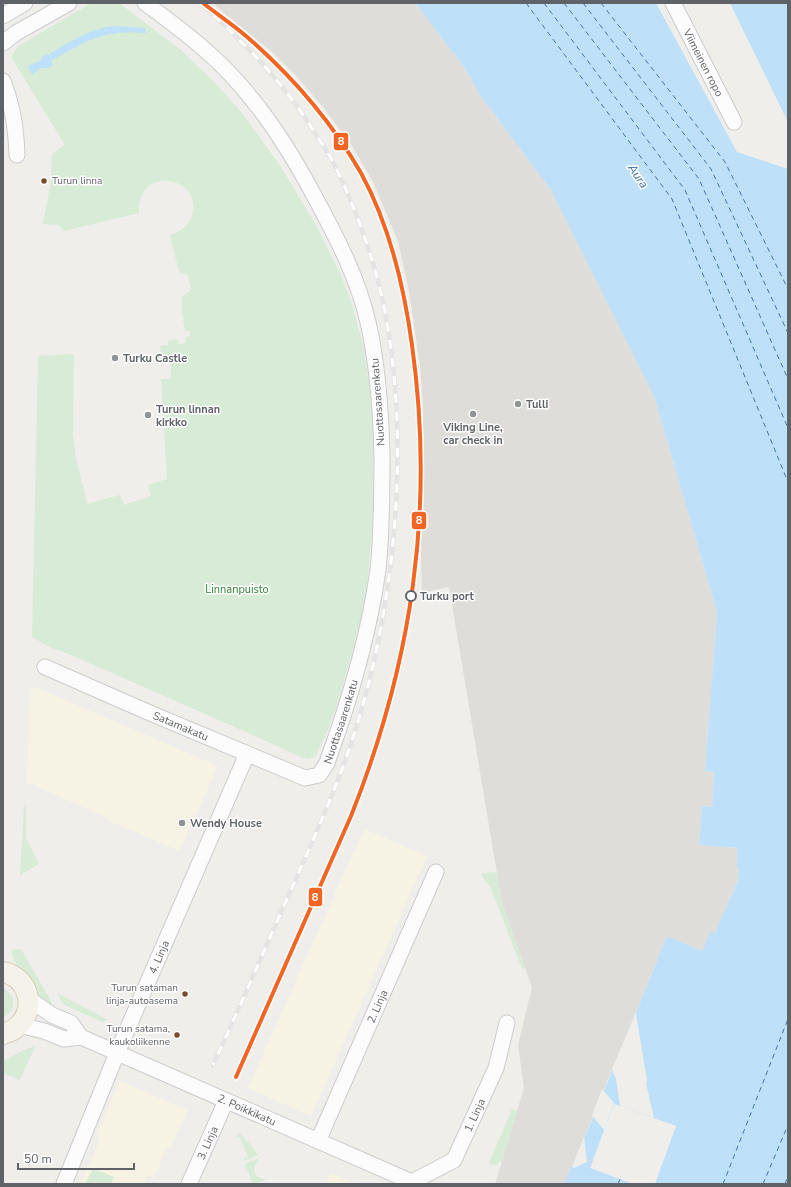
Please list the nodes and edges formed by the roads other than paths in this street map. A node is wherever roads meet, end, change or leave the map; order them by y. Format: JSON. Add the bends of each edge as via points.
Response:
{"nodes":[{"id":1,"x":25,"y":3,"type":"edge"},
{"id":2,"x":69,"y":3,"type":"edge"},
{"id":3,"x":145,"y":3,"type":"edge"},
{"id":4,"x":674,"y":3,"type":"edge"},
{"id":5,"x":3,"y":16,"type":"edge"},
{"id":6,"x":3,"y":43,"type":"edge"},
{"id":7,"x":3,"y":81,"type":"edge"},
{"id":8,"x":734,"y":122,"type":"dead end"},
{"id":9,"x":17,"y":155,"type":"dead end"},
{"id":10,"x":45,"y":667,"type":"dead end"},
{"id":11,"x":247,"y":754,"type":"junction"},
{"id":12,"x":319,"y":775,"type":"joint"},
{"id":13,"x":436,"y":872,"type":"dead end"},
{"id":14,"x":3,"y":972,"type":"edge"},
{"id":15,"x":29,"y":999,"type":"junction"},
{"id":16,"x":507,"y":1023,"type":"dead end"},
{"id":17,"x":11,"y":1030,"type":"edge"},
{"id":18,"x":81,"y":1037,"type":"junction"},
{"id":19,"x":117,"y":1053,"type":"junction"},
{"id":20,"x":226,"y":1101,"type":"junction"},
{"id":21,"x":318,"y":1141,"type":"junction"},
{"id":22,"x":411,"y":1183,"type":"edge"},
{"id":23,"x":64,"y":1184,"type":"edge"},
{"id":24,"x":189,"y":1184,"type":"edge"}],
"edges":[{"from":1,"to":5,"type":"street"},
{"from":2,"to":6,"type":"street"},
{"from":3,"to":12,"type":"street","name":"Nuottasaarenkatu","via":[[210,54],[240,84],[267,117],[292,154],[333,231],[348,263],[368,320],[380,392],[382,479],[378,568],[357,673],[330,757]]},
{"from":4,"to":8,"type":"street","name":"Viimeinen ropo"},
{"from":7,"to":9,"type":"street","via":[[15,121]]},
{"from":10,"to":11,"type":"street","name":"Satamakatu"},
{"from":11,"to":12,"type":"street","name":"Satamakatu","via":[[305,778]]},
{"from":11,"to":19,"type":"street","name":"4. Linja"},
{"from":13,"to":21,"type":"street","name":"2. Linja"},
{"from":14,"to":15,"type":"main road","via":[[17,978],[23,984]]},
{"from":15,"to":17,"type":"main road","via":[[26,1017]]},
{"from":15,"to":18,"type":"street","name":"2. Poikkikatu","via":[[52,1015],[71,1023]]},
{"from":16,"to":22,"type":"street","name":"1. Linja","via":[[496,1068],[454,1160]]},
{"from":17,"to":18,"type":"street","name":"2. Poikkikatu","via":[[38,1029],[64,1039]]},
{"from":18,"to":19,"type":"street","name":"2. Poikkikatu"},
{"from":19,"to":20,"type":"street","name":"2. Poikkikatu"},
{"from":19,"to":23,"type":"street","name":"4. Linja"},
{"from":20,"to":21,"type":"street","name":"2. Poikkikatu"},
{"from":20,"to":24,"type":"street","name":"3. Linja"},
{"from":21,"to":22,"type":"street","name":"2. Poikkikatu"}]}
